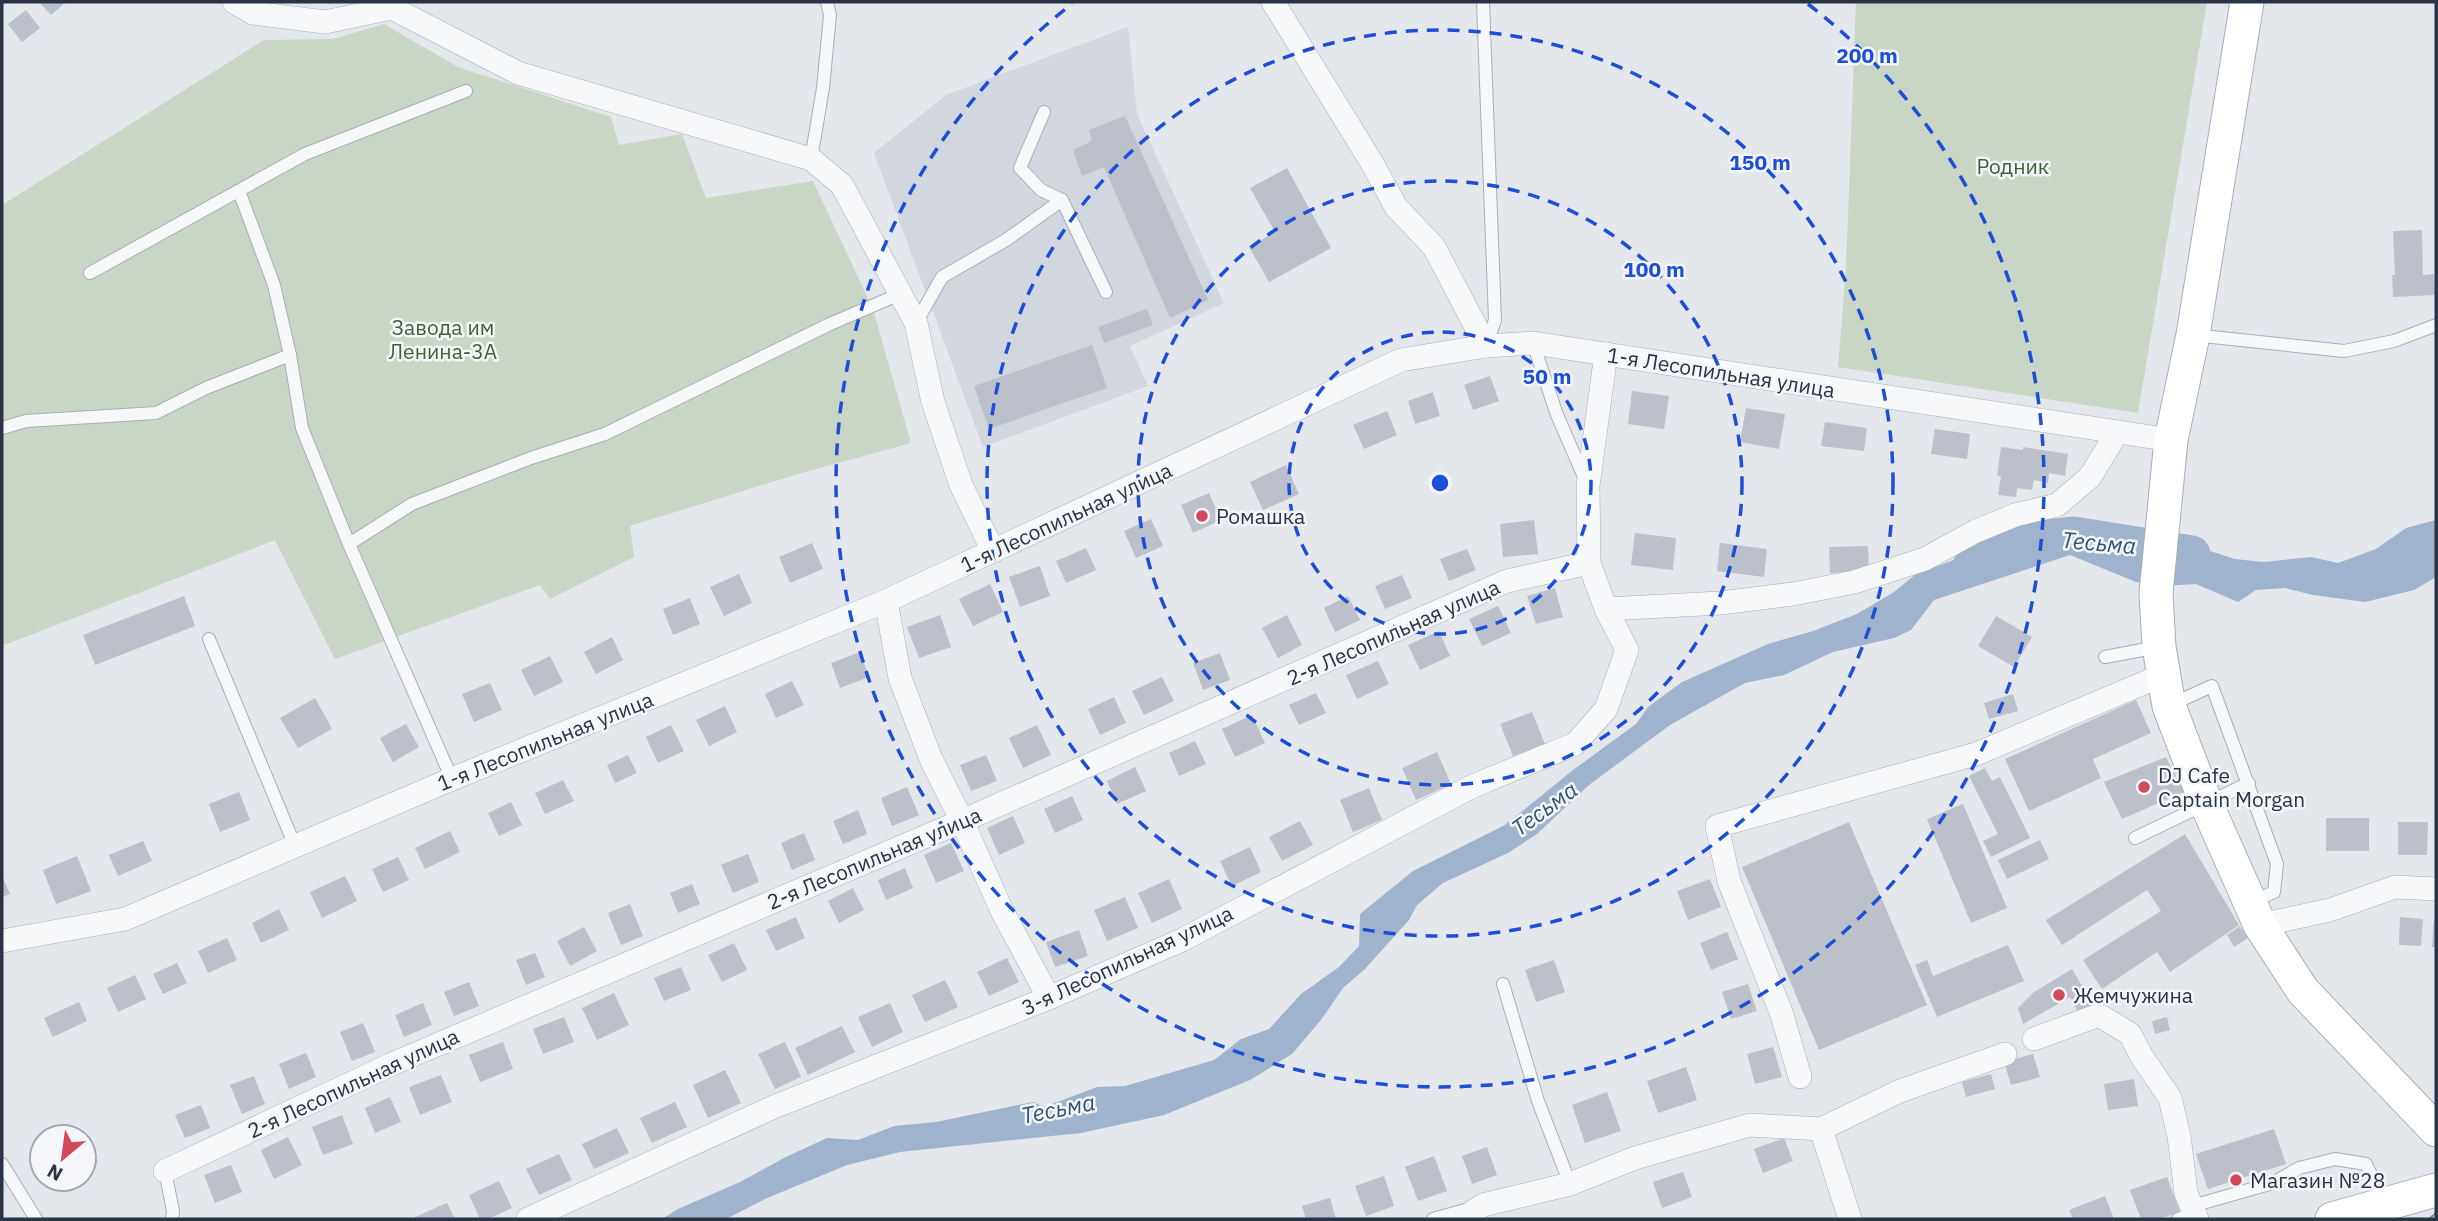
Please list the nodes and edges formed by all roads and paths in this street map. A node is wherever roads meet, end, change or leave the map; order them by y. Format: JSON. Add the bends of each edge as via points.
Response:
{"nodes":[{"id":1,"x":234,"y":2,"type":"edge"},
{"id":2,"x":827,"y":2,"type":"edge"},
{"id":3,"x":1273,"y":2,"type":"edge"},
{"id":4,"x":1483,"y":2,"type":"edge"},
{"id":5,"x":2247,"y":2,"type":"edge"},
{"id":6,"x":391,"y":5,"type":"edge"},
{"id":7,"x":466,"y":91,"type":"dead end"},
{"id":8,"x":1044,"y":112,"type":"dead end"},
{"id":9,"x":811,"y":159,"type":"junction"},
{"id":10,"x":239,"y":191,"type":"junction"},
{"id":11,"x":1062,"y":200,"type":"junction"},
{"id":12,"x":90,"y":273,"type":"dead end"},
{"id":13,"x":1106,"y":292,"type":"dead end"},
{"id":14,"x":900,"y":294,"type":"junction"},
{"id":15,"x":916,"y":323,"type":"junction"},
{"id":16,"x":2436,"y":325,"type":"edge"},
{"id":17,"x":2193,"y":335,"type":"junction"},
{"id":18,"x":1533,"y":343,"type":"junction"},
{"id":19,"x":1486,"y":346,"type":"junction"},
{"id":20,"x":1606,"y":354,"type":"junction"},
{"id":21,"x":290,"y":355,"type":"junction"},
{"id":22,"x":2,"y":428,"type":"edge"},
{"id":23,"x":2116,"y":433,"type":"junction"},
{"id":24,"x":2171,"y":440,"type":"junction"},
{"id":25,"x":1588,"y":486,"type":"junction"},
{"id":26,"x":349,"y":544,"type":"junction"},
{"id":27,"x":993,"y":551,"type":"junction"},
{"id":28,"x":1589,"y":563,"type":"junction"},
{"id":29,"x":886,"y":601,"type":"junction"},
{"id":30,"x":1606,"y":609,"type":"junction"},
{"id":31,"x":209,"y":639,"type":"dead end"},
{"id":32,"x":2105,"y":657,"type":"dead end"},
{"id":33,"x":2164,"y":676,"type":"junction"},
{"id":34,"x":452,"y":779,"type":"junction"},
{"id":35,"x":2249,"y":783,"type":"junction"},
{"id":36,"x":2206,"y":803,"type":"junction"},
{"id":37,"x":962,"y":821,"type":"junction"},
{"id":38,"x":2135,"y":838,"type":"dead end"},
{"id":39,"x":295,"y":846,"type":"junction"},
{"id":40,"x":2436,"y":888,"type":"edge"},
{"id":41,"x":2255,"y":914,"type":"junction"},
{"id":42,"x":2,"y":941,"type":"edge"},
{"id":43,"x":1503,"y":984,"type":"dead end"},
{"id":44,"x":1049,"y":998,"type":"junction"},
{"id":45,"x":2034,"y":1039,"type":"dead end"},
{"id":46,"x":2005,"y":1054,"type":"dead end"},
{"id":47,"x":1800,"y":1077,"type":"dead end"},
{"id":48,"x":1821,"y":1129,"type":"junction"},
{"id":49,"x":2436,"y":1130,"type":"edge"},
{"id":50,"x":2,"y":1164,"type":"edge"},
{"id":51,"x":165,"y":1171,"type":"joint"},
{"id":52,"x":1570,"y":1184,"type":"junction"},
{"id":53,"x":2436,"y":1190,"type":"edge"},
{"id":54,"x":1483,"y":1205,"type":"junction"},
{"id":55,"x":2386,"y":1205,"type":"junction"},
{"id":56,"x":2190,"y":1214,"type":"edge"},
{"id":57,"x":36,"y":1219,"type":"edge"},
{"id":58,"x":172,"y":1219,"type":"edge"},
{"id":59,"x":528,"y":1219,"type":"edge"},
{"id":60,"x":1433,"y":1219,"type":"edge"},
{"id":61,"x":1462,"y":1219,"type":"edge"},
{"id":62,"x":1850,"y":1219,"type":"edge"},
{"id":63,"x":2332,"y":1219,"type":"edge"}],
"edges":[{"from":1,"to":6,"type":"street","via":[[253,13],[325,22]]},
{"from":2,"to":9,"type":"lane","via":[[830,15],[823,88]]},
{"from":3,"to":19,"type":"street","via":[[1396,207],[1434,247]]},
{"from":4,"to":19,"type":"lane","via":[[1495,320]]},
{"from":5,"to":17,"type":"main road"},
{"from":6,"to":9,"type":"street","via":[[518,73]]},
{"from":7,"to":10,"type":"lane","via":[[305,155]]},
{"from":8,"to":11,"type":"lane","via":[[1020,168],[1041,190]]},
{"from":9,"to":14,"type":"street","via":[[842,186]]},
{"from":10,"to":12,"type":"lane"},
{"from":10,"to":21,"type":"lane","via":[[274,285]]},
{"from":11,"to":13,"type":"lane"},
{"from":11,"to":15,"type":"lane","via":[[942,277]]},
{"from":14,"to":15,"type":"street"},
{"from":14,"to":26,"type":"lane","via":[[605,434],[412,504]]},
{"from":15,"to":27,"type":"street","via":[[933,402],[961,485]]},
{"from":16,"to":17,"type":"lane","via":[[2394,341],[2344,351]]},
{"from":17,"to":24,"type":"main road"},
{"from":18,"to":19,"type":"street","name":"1-я Лесопильная улица"},
{"from":18,"to":20,"type":"street","name":"1-я Лесопильная улица"},
{"from":18,"to":25,"type":"lane"},
{"from":19,"to":27,"type":"street","name":"1-я Лесопильная улица","via":[[1401,360]]},
{"from":20,"to":23,"type":"street","name":"1-я Лесопильная улица"},
{"from":20,"to":25,"type":"street","name":"3-я Лесопильная улица"},
{"from":21,"to":22,"type":"lane","via":[[206,387],[156,413],[26,421]]},
{"from":21,"to":26,"type":"lane","via":[[302,428]]},
{"from":23,"to":24,"type":"street","name":"1-я Лесопильная улица"},
{"from":23,"to":30,"type":"street","via":[[2091,477],[2057,505],[1985,527],[1925,559],[1854,582],[1793,594]]},
{"from":24,"to":33,"type":"main road","via":[[2156,593]]},
{"from":25,"to":28,"type":"street","name":"3-я Лесопильная улица"},
{"from":26,"to":34,"type":"lane"},
{"from":27,"to":29,"type":"street","name":"1-я Лесопильная улица"},
{"from":28,"to":30,"type":"street","name":"3-я Лесопильная улица"},
{"from":28,"to":37,"type":"street","name":"2-я Лесопильная улица","via":[[1507,581]]},
{"from":29,"to":34,"type":"street","name":"1-я Лесопильная улица"},
{"from":29,"to":37,"type":"street","via":[[900,678],[931,759]]},
{"from":30,"to":44,"type":"street","name":"3-я Лесопильная улица","via":[[1627,650],[1606,709],[1576,744],[1473,786],[1182,940]]},
{"from":31,"to":39,"type":"lane"},
{"from":32,"to":33,"type":"lane"},
{"from":33,"to":35,"type":"lane","via":[[2212,686]]},
{"from":33,"to":36,"type":"main road"},
{"from":33,"to":47,"type":"street","via":[[1976,754],[1717,827],[1728,881],[1782,1015]]},
{"from":34,"to":39,"type":"street","name":"1-я Лесопильная улица"},
{"from":35,"to":36,"type":"lane"},
{"from":35,"to":41,"type":"lane","via":[[2277,864],[2274,892]]},
{"from":36,"to":38,"type":"lane"},
{"from":36,"to":41,"type":"main road"},
{"from":37,"to":44,"type":"street","via":[[1002,911]]},
{"from":37,"to":51,"type":"street","name":"2-я Лесопильная улица","via":[[392,1063]]},
{"from":39,"to":42,"type":"street","name":"1-я Лесопильная улица","via":[[125,919]]},
{"from":40,"to":41,"type":"street","via":[[2395,887],[2330,910]]},
{"from":41,"to":49,"type":"main road","via":[[2303,991]]},
{"from":43,"to":52,"type":"lane","via":[[1538,1101]]},
{"from":44,"to":59,"type":"street","name":"3-я Лесопильная улица","via":[[776,1105]]},
{"from":45,"to":56,"type":"street","via":[[2099,1015],[2130,1034],[2169,1098]]},
{"from":46,"to":48,"type":"street","via":[[1900,1091]]},
{"from":48,"to":52,"type":"street","via":[[1750,1125],[1635,1158]]},
{"from":48,"to":62,"type":"street"},
{"from":50,"to":57,"type":"lane"},
{"from":51,"to":58,"type":"lane"},
{"from":52,"to":54,"type":"street"},
{"from":53,"to":55,"type":"main road"},
{"from":54,"to":60,"type":"lane"},
{"from":54,"to":61,"type":"street"},
{"from":55,"to":56,"type":"lane","via":[[2366,1164],[2335,1159],[2299,1168],[2273,1183]]},
{"from":55,"to":63,"type":"main road"}]}
